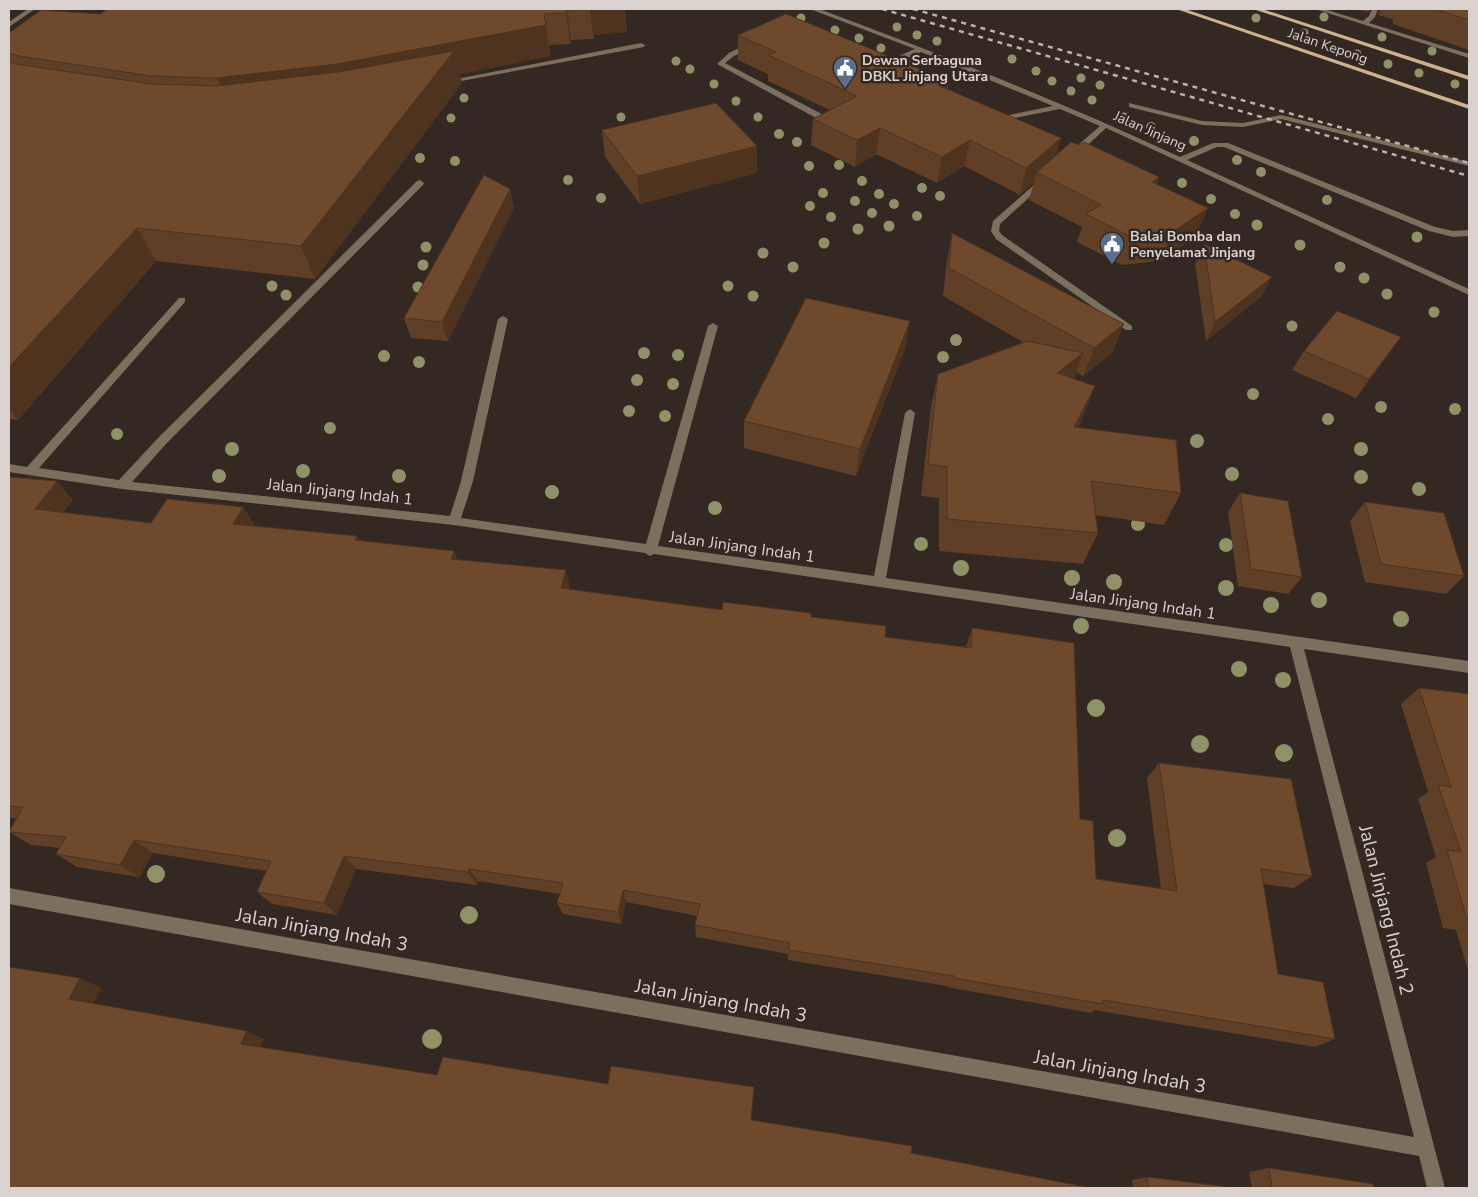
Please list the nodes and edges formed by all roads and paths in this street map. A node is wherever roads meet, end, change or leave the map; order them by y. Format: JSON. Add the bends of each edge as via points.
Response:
{"nodes":[{"id":1,"x":32,"y":9,"type":"edge"},
{"id":2,"x":813,"y":9,"type":"edge"},
{"id":3,"x":1179,"y":9,"type":"edge"},
{"id":4,"x":1256,"y":9,"type":"edge"},
{"id":5,"x":1318,"y":9,"type":"edge"},
{"id":6,"x":1375,"y":9,"type":"edge"},
{"id":7,"x":1364,"y":23,"type":"junction"},
{"id":8,"x":9,"y":25,"type":"edge"},
{"id":9,"x":758,"y":42,"type":"edge"},
{"id":10,"x":641,"y":45,"type":"dead end"},
{"id":11,"x":920,"y":50,"type":"junction"},
{"id":12,"x":1469,"y":56,"type":"edge"},
{"id":13,"x":876,"y":61,"type":"edge"},
{"id":14,"x":886,"y":65,"type":"junction"},
{"id":15,"x":894,"y":69,"type":"edge"},
{"id":16,"x":1469,"y":78,"type":"edge"},
{"id":17,"x":441,"y":83,"type":"edge"},
{"id":18,"x":1132,"y":105,"type":"dead end"},
{"id":19,"x":1060,"y":107,"type":"junction"},
{"id":20,"x":1469,"y":107,"type":"edge"},
{"id":21,"x":985,"y":110,"type":"edge"},
{"id":22,"x":830,"y":122,"type":"edge"},
{"id":23,"x":1105,"y":125,"type":"junction"},
{"id":24,"x":1068,"y":158,"type":"edge"},
{"id":25,"x":1179,"y":160,"type":"junction"},
{"id":26,"x":1469,"y":164,"type":"edge"},
{"id":27,"x":1054,"y":171,"type":"edge"},
{"id":28,"x":420,"y":183,"type":"dead end"},
{"id":29,"x":1469,"y":233,"type":"edge"},
{"id":30,"x":1469,"y":292,"type":"edge"},
{"id":31,"x":182,"y":300,"type":"dead end"},
{"id":32,"x":503,"y":319,"type":"dead end"},
{"id":33,"x":713,"y":326,"type":"dead end"},
{"id":34,"x":1130,"y":328,"type":"dead end"},
{"id":35,"x":910,"y":413,"type":"dead end"},
{"id":36,"x":9,"y":468,"type":"edge"},
{"id":37,"x":31,"y":470,"type":"junction"},
{"id":38,"x":122,"y":485,"type":"junction"},
{"id":39,"x":454,"y":522,"type":"junction"},
{"id":40,"x":650,"y":551,"type":"junction"},
{"id":41,"x":879,"y":584,"type":"junction"},
{"id":42,"x":1296,"y":643,"type":"junction"},
{"id":43,"x":1469,"y":666,"type":"edge"},
{"id":44,"x":9,"y":896,"type":"edge"},
{"id":45,"x":1426,"y":1148,"type":"junction"},
{"id":46,"x":1436,"y":1188,"type":"edge"}],
"edges":[{"from":1,"to":8,"type":"street"},
{"from":2,"to":11,"type":"street","name":"Jalan Jinjang"},
{"from":3,"to":20,"type":"main road","name":"Jalan Kepong"},
{"from":4,"to":16,"type":"main road","name":"Jalan Kepong"},
{"from":5,"to":7,"type":"street"},
{"from":6,"to":7,"type":"street","via":[[1372,17]]},
{"from":7,"to":12,"type":"street"},
{"from":9,"to":22,"type":"street","via":[[732,54],[721,64]]},
{"from":10,"to":17,"type":"street"},
{"from":11,"to":14,"type":"street"},
{"from":11,"to":19,"type":"street","name":"Jalan Jinjang"},
{"from":13,"to":14,"type":"street"},
{"from":14,"to":15,"type":"street"},
{"from":18,"to":26,"type":"street","via":[[1202,124],[1243,125],[1281,117]]},
{"from":19,"to":21,"type":"street","via":[[1003,119]]},
{"from":19,"to":23,"type":"street","name":"Jalan Jinjang"},
{"from":23,"to":24,"type":"street"},
{"from":23,"to":25,"type":"street","name":"Jalan Jinjang"},
{"from":25,"to":29,"type":"street","via":[[1216,145],[1224,146],[1432,229],[1453,234]]},
{"from":25,"to":30,"type":"street","name":"Jalan Jinjang"},
{"from":27,"to":34,"type":"street","via":[[996,223],[995,231],[999,237]]},
{"from":28,"to":38,"type":"street"},
{"from":31,"to":37,"type":"street"},
{"from":32,"to":39,"type":"street","via":[[467,481]]},
{"from":33,"to":40,"type":"street"},
{"from":35,"to":41,"type":"street"},
{"from":36,"to":37,"type":"street","name":"Jalan Jinjang Indah 1"},
{"from":37,"to":38,"type":"street","name":"Jalan Jinjang Indah 1"},
{"from":38,"to":39,"type":"street","name":"Jalan Jinjang Indah 1"},
{"from":39,"to":40,"type":"street","name":"Jalan Jinjang Indah 1"},
{"from":40,"to":41,"type":"street","name":"Jalan Jinjang Indah 1"},
{"from":41,"to":42,"type":"street","name":"Jalan Jinjang Indah 1"},
{"from":42,"to":43,"type":"street","name":"Jalan Jinjang Indah 1"},
{"from":42,"to":45,"type":"street","name":"Jalan Jinjang Indah 2"},
{"from":44,"to":45,"type":"street","name":"Jalan Jinjang Indah 3"},
{"from":45,"to":46,"type":"street","name":"Jalan Jinjang Indah 2"}]}
